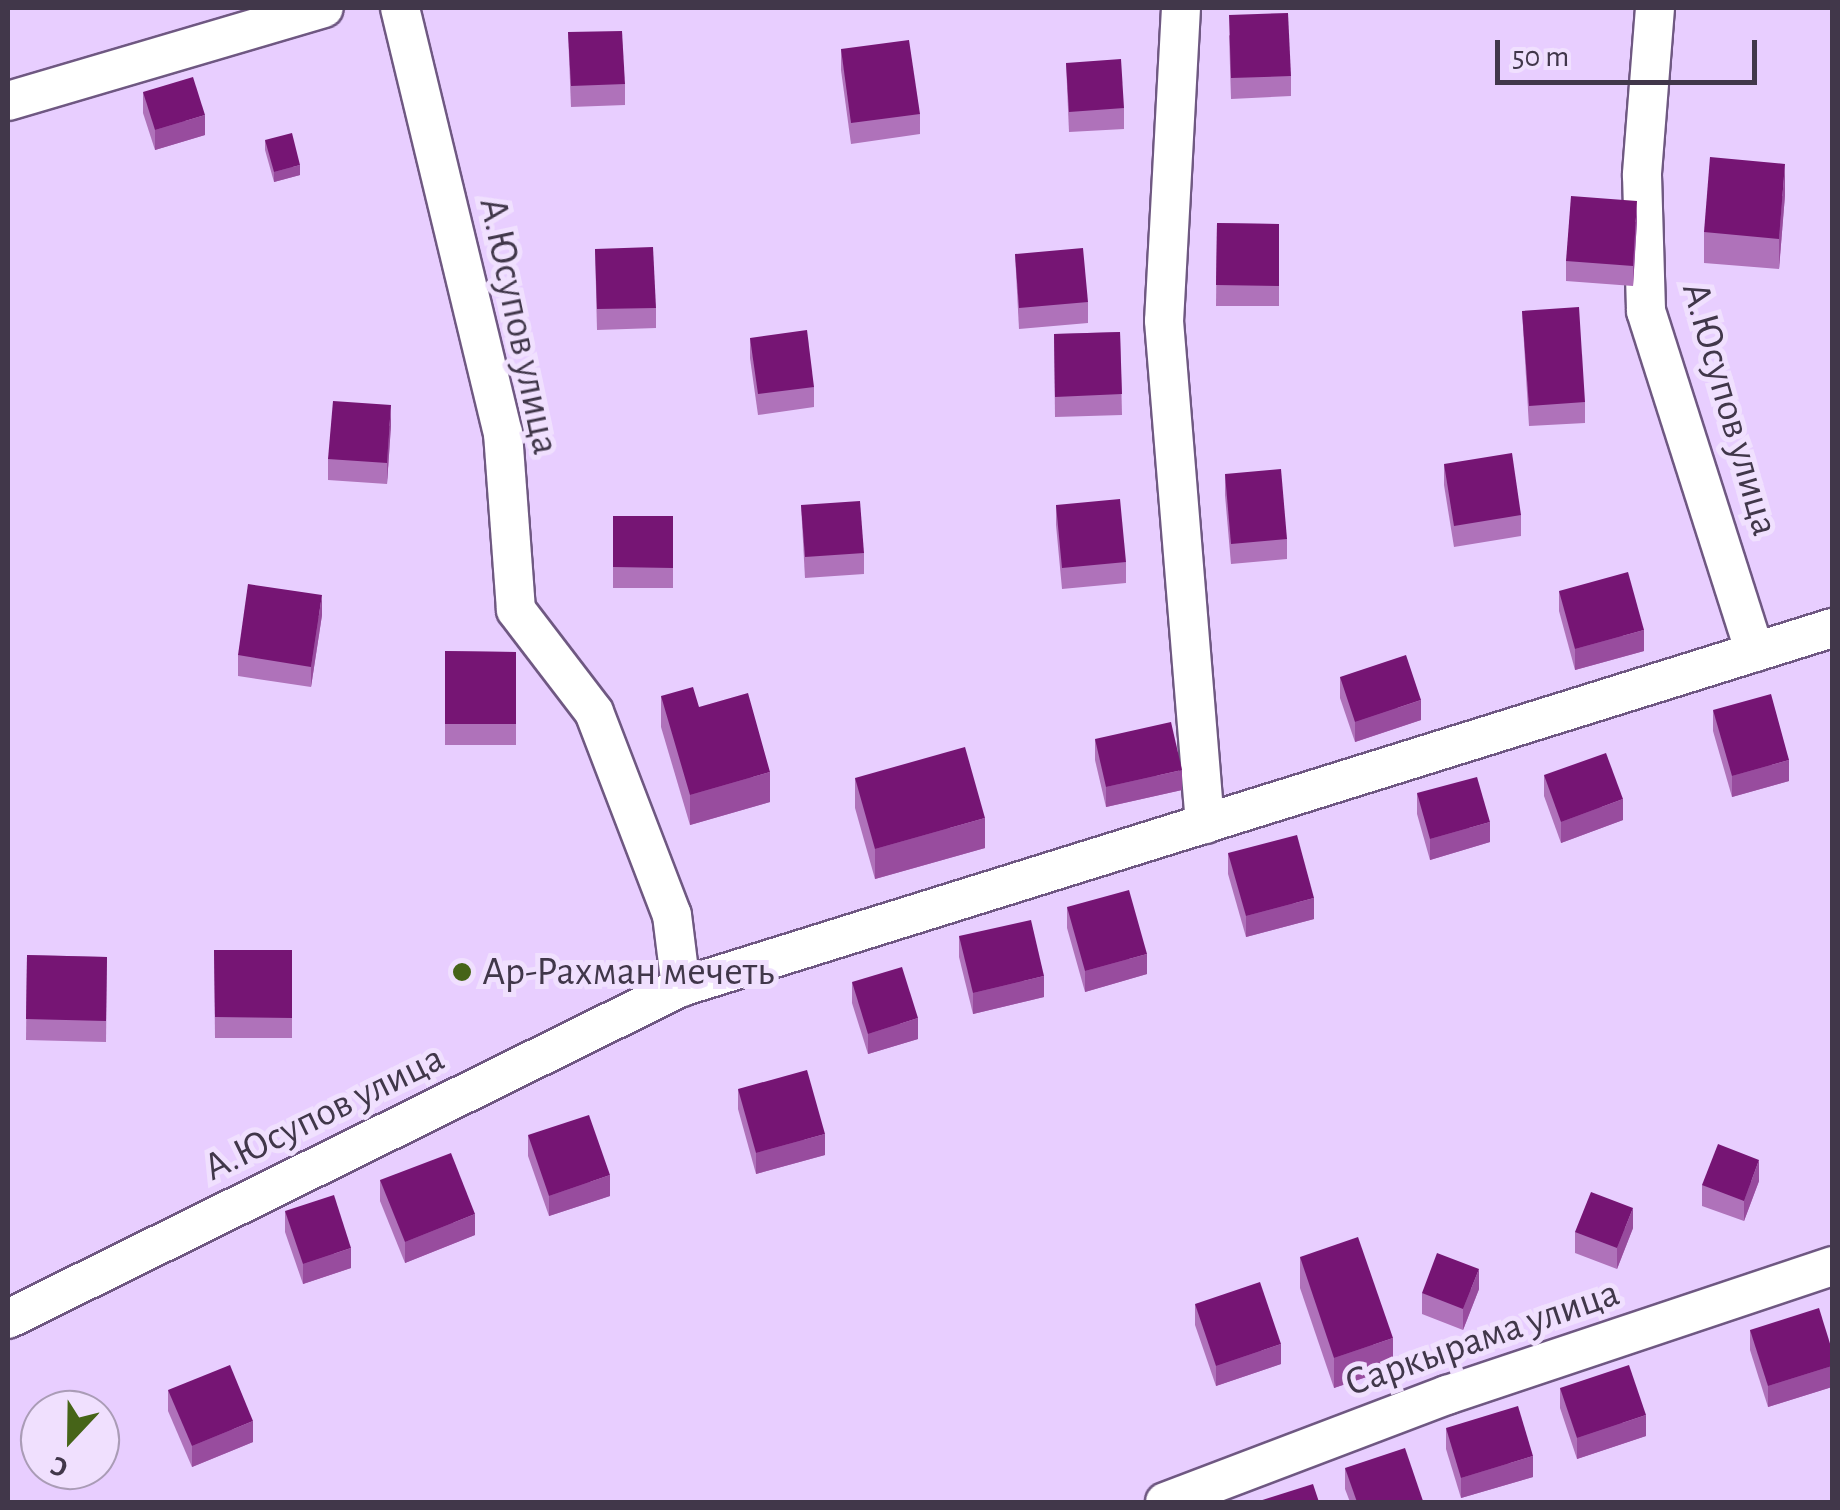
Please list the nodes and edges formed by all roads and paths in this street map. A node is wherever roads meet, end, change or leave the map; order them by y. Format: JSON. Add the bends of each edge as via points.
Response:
{"nodes":[{"id":1,"x":324,"y":8,"type":"edge"},
{"id":2,"x":400,"y":8,"type":"edge"},
{"id":3,"x":1181,"y":8,"type":"edge"},
{"id":4,"x":1655,"y":8,"type":"edge"},
{"id":5,"x":8,"y":101,"type":"edge"},
{"id":6,"x":1832,"y":628,"type":"edge"},
{"id":7,"x":1755,"y":652,"type":"junction"},
{"id":8,"x":1206,"y":824,"type":"junction"},
{"id":9,"x":681,"y":987,"type":"junction"},
{"id":10,"x":1832,"y":1266,"type":"edge"},
{"id":11,"x":8,"y":1319,"type":"edge"},
{"id":12,"x":1165,"y":1502,"type":"edge"}],
"edges":[{"from":1,"to":5,"type":"street"},
{"from":2,"to":9,"type":"street","name":"А.Юсупов улица","via":[[503,433],[516,610],[594,712],[672,914]]},
{"from":3,"to":8,"type":"street","via":[[1164,320]]},
{"from":4,"to":7,"type":"street","name":"А.Юсупов улица","via":[[1642,174],[1646,311]]},
{"from":6,"to":7,"type":"street","name":"А.Юсупов улица"},
{"from":7,"to":8,"type":"street","name":"А.Юсупов улица"},
{"from":8,"to":9,"type":"street","name":"А.Юсупов улица"},
{"from":9,"to":11,"type":"street","name":"А.Юсупов улица"},
{"from":10,"to":12,"type":"street","name":"Саркырама улица","via":[[1447,1394]]}]}
